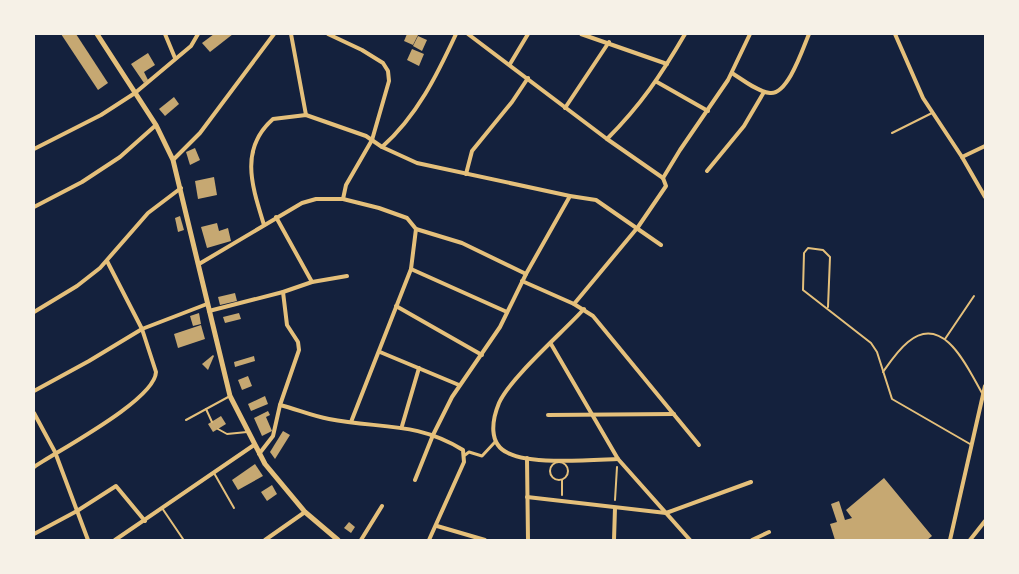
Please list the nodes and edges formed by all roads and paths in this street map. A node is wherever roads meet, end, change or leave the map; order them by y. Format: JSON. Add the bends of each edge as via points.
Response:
{"nodes":[{"id":1,"x":97,"y":34,"type":"edge"},
{"id":2,"x":165,"y":34,"type":"edge"},
{"id":3,"x":198,"y":34,"type":"edge"},
{"id":4,"x":274,"y":34,"type":"edge"},
{"id":5,"x":291,"y":34,"type":"edge"},
{"id":6,"x":328,"y":34,"type":"edge"},
{"id":7,"x":456,"y":34,"type":"edge"},
{"id":8,"x":468,"y":34,"type":"edge"},
{"id":9,"x":528,"y":34,"type":"edge"},
{"id":10,"x":581,"y":34,"type":"edge"},
{"id":11,"x":685,"y":34,"type":"edge"},
{"id":12,"x":750,"y":34,"type":"edge"},
{"id":13,"x":809,"y":34,"type":"edge"},
{"id":14,"x":895,"y":34,"type":"edge"},
{"id":15,"x":609,"y":42,"type":"junction"},
{"id":16,"x":175,"y":58,"type":"junction"},
{"id":17,"x":510,"y":64,"type":"junction"},
{"id":18,"x":667,"y":64,"type":"junction"},
{"id":19,"x":732,"y":73,"type":"junction"},
{"id":20,"x":528,"y":78,"type":"junction"},
{"id":21,"x":657,"y":82,"type":"junction"},
{"id":22,"x":135,"y":92,"type":"junction"},
{"id":23,"x":764,"y":92,"type":"junction"},
{"id":24,"x":565,"y":108,"type":"junction"},
{"id":25,"x":708,"y":111,"type":"junction"},
{"id":26,"x":932,"y":113,"type":"junction"},
{"id":27,"x":306,"y":115,"type":"junction"},
{"id":28,"x":156,"y":124,"type":"junction"},
{"id":29,"x":892,"y":133,"type":"dead end"},
{"id":30,"x":607,"y":139,"type":"junction"},
{"id":31,"x":372,"y":140,"type":"junction"},
{"id":32,"x":985,"y":146,"type":"edge"},
{"id":33,"x":382,"y":147,"type":"junction"},
{"id":34,"x":34,"y":148,"type":"edge"},
{"id":35,"x":962,"y":157,"type":"junction"},
{"id":36,"x":173,"y":160,"type":"junction"},
{"id":37,"x":707,"y":171,"type":"dead end"},
{"id":38,"x":466,"y":174,"type":"junction"},
{"id":39,"x":664,"y":178,"type":"junction"},
{"id":40,"x":181,"y":188,"type":"junction"},
{"id":41,"x":570,"y":196,"type":"junction"},
{"id":42,"x":985,"y":197,"type":"edge"},
{"id":43,"x":343,"y":199,"type":"junction"},
{"id":44,"x":34,"y":207,"type":"edge"},
{"id":45,"x":276,"y":217,"type":"junction"},
{"id":46,"x":264,"y":225,"type":"junction"},
{"id":47,"x":638,"y":227,"type":"junction"},
{"id":48,"x":416,"y":229,"type":"junction"},
{"id":49,"x":661,"y":245,"type":"dead end"},
{"id":50,"x":107,"y":261,"type":"junction"},
{"id":51,"x":199,"y":264,"type":"junction"},
{"id":52,"x":411,"y":269,"type":"junction"},
{"id":53,"x":526,"y":274,"type":"junction"},
{"id":54,"x":347,"y":276,"type":"dead end"},
{"id":55,"x":522,"y":281,"type":"junction"},
{"id":56,"x":312,"y":282,"type":"junction"},
{"id":57,"x":283,"y":292,"type":"junction"},
{"id":58,"x":974,"y":296,"type":"dead end"},
{"id":59,"x":207,"y":304,"type":"junction"},
{"id":60,"x":574,"y":304,"type":"junction"},
{"id":61,"x":396,"y":306,"type":"junction"},
{"id":62,"x":828,"y":307,"type":"junction"},
{"id":63,"x":584,"y":310,"type":"junction"},
{"id":64,"x":209,"y":311,"type":"junction"},
{"id":65,"x":34,"y":312,"type":"edge"},
{"id":66,"x":507,"y":312,"type":"junction"},
{"id":67,"x":142,"y":329,"type":"junction"},
{"id":68,"x":944,"y":338,"type":"junction"},
{"id":69,"x":552,"y":344,"type":"junction"},
{"id":70,"x":380,"y":352,"type":"junction"},
{"id":71,"x":482,"y":355,"type":"junction"},
{"id":72,"x":419,"y":368,"type":"junction"},
{"id":73,"x":882,"y":372,"type":"junction"},
{"id":74,"x":459,"y":386,"type":"junction"},
{"id":75,"x":985,"y":386,"type":"edge"},
{"id":76,"x":34,"y":391,"type":"edge"},
{"id":77,"x":983,"y":395,"type":"junction"},
{"id":78,"x":230,"y":396,"type":"junction"},
{"id":79,"x":280,"y":405,"type":"junction"},
{"id":80,"x":206,"y":409,"type":"junction"},
{"id":81,"x":34,"y":412,"type":"edge"},
{"id":82,"x":592,"y":414,"type":"junction"},
{"id":83,"x":674,"y":414,"type":"junction"},
{"id":84,"x":548,"y":415,"type":"dead end"},
{"id":85,"x":186,"y":420,"type":"dead end"},
{"id":86,"x":212,"y":422,"type":"dead end"},
{"id":87,"x":351,"y":422,"type":"junction"},
{"id":88,"x":402,"y":426,"type":"junction"},
{"id":89,"x":218,"y":429,"type":"dead end"},
{"id":90,"x":248,"y":432,"type":"junction"},
{"id":91,"x":433,"y":436,"type":"junction"},
{"id":92,"x":495,"y":442,"type":"junction"},
{"id":93,"x":699,"y":444,"type":"dead end"},
{"id":94,"x":254,"y":445,"type":"junction"},
{"id":95,"x":972,"y":445,"type":"junction"},
{"id":96,"x":55,"y":452,"type":"junction"},
{"id":97,"x":259,"y":454,"type":"junction"},
{"id":98,"x":465,"y":455,"type":"junction"},
{"id":99,"x":527,"y":458,"type":"junction"},
{"id":100,"x":618,"y":459,"type":"junction"},
{"id":101,"x":34,"y":467,"type":"edge"},
{"id":102,"x":214,"y":473,"type":"junction"},
{"id":103,"x":415,"y":480,"type":"dead end"},
{"id":104,"x":562,"y":480,"type":"junction"},
{"id":105,"x":751,"y":482,"type":"dead end"},
{"id":106,"x":526,"y":496,"type":"junction"},
{"id":107,"x":561,"y":501,"type":"junction"},
{"id":108,"x":382,"y":506,"type":"dead end"},
{"id":109,"x":162,"y":508,"type":"junction"},
{"id":110,"x":234,"y":508,"type":"dead end"},
{"id":111,"x":615,"y":508,"type":"junction"},
{"id":112,"x":77,"y":511,"type":"junction"},
{"id":113,"x":305,"y":512,"type":"junction"},
{"id":114,"x":666,"y":513,"type":"junction"},
{"id":115,"x":145,"y":521,"type":"junction"},
{"id":116,"x":985,"y":522,"type":"edge"},
{"id":117,"x":437,"y":526,"type":"junction"},
{"id":118,"x":769,"y":532,"type":"dead end"},
{"id":119,"x":34,"y":534,"type":"edge"},
{"id":120,"x":118,"y":539,"type":"edge"},
{"id":121,"x":183,"y":539,"type":"edge"},
{"id":122,"x":88,"y":540,"type":"edge"},
{"id":123,"x":266,"y":540,"type":"edge"},
{"id":124,"x":338,"y":540,"type":"edge"},
{"id":125,"x":361,"y":540,"type":"edge"},
{"id":126,"x":429,"y":540,"type":"edge"},
{"id":127,"x":485,"y":540,"type":"edge"},
{"id":128,"x":528,"y":540,"type":"edge"},
{"id":129,"x":614,"y":540,"type":"edge"},
{"id":130,"x":688,"y":540,"type":"edge"},
{"id":131,"x":752,"y":540,"type":"edge"},
{"id":132,"x":950,"y":540,"type":"edge"},
{"id":133,"x":970,"y":540,"type":"edge"}],
"edges":[{"from":1,"to":22,"type":"street"},
{"from":2,"to":16,"type":"street"},
{"from":3,"to":16,"type":"street","via":[[191,46]]},
{"from":4,"to":36,"type":"street","via":[[200,133]]},
{"from":5,"to":27,"type":"street"},
{"from":6,"to":31,"type":"street","via":[[362,50],[383,63],[388,71],[389,81]]},
{"from":7,"to":33,"type":"street","via":[[423,99],[400,131]]},
{"from":8,"to":17,"type":"street"},
{"from":9,"to":17,"type":"street"},
{"from":10,"to":15,"type":"street"},
{"from":11,"to":18,"type":"street"},
{"from":12,"to":19,"type":"street"},
{"from":13,"to":23,"type":"street","via":[[790,78],[781,90],[772,94]]},
{"from":14,"to":26,"type":"street"},
{"from":15,"to":18,"type":"street"},
{"from":15,"to":24,"type":"street"},
{"from":16,"to":22,"type":"street"},
{"from":17,"to":20,"type":"street"},
{"from":18,"to":21,"type":"street"},
{"from":19,"to":23,"type":"street"},
{"from":19,"to":25,"type":"street"},
{"from":20,"to":24,"type":"street"},
{"from":20,"to":38,"type":"street","via":[[472,151]]},
{"from":21,"to":25,"type":"street"},
{"from":21,"to":30,"type":"street","via":[[634,113]]},
{"from":22,"to":28,"type":"street"},
{"from":22,"to":34,"type":"street","via":[[101,115]]},
{"from":23,"to":37,"type":"street","via":[[744,126]]},
{"from":24,"to":30,"type":"street"},
{"from":25,"to":39,"type":"street"},
{"from":26,"to":29,"type":"lane"},
{"from":26,"to":35,"type":"street"},
{"from":27,"to":31,"type":"street"},
{"from":27,"to":46,"type":"street","via":[[273,119],[257,138],[251,152],[256,199]]},
{"from":28,"to":36,"type":"street"},
{"from":28,"to":44,"type":"street","via":[[120,157],[82,182]]},
{"from":30,"to":39,"type":"street"},
{"from":31,"to":33,"type":"street"},
{"from":31,"to":43,"type":"street","via":[[346,185]]},
{"from":32,"to":35,"type":"street"},
{"from":33,"to":38,"type":"street","via":[[417,163]]},
{"from":35,"to":42,"type":"street"},
{"from":36,"to":40,"type":"street"},
{"from":38,"to":41,"type":"street"},
{"from":39,"to":47,"type":"street","via":[[666,186]]},
{"from":40,"to":50,"type":"street","via":[[148,213]]},
{"from":40,"to":51,"type":"street"},
{"from":41,"to":47,"type":"street","via":[[596,200]]},
{"from":41,"to":53,"type":"street"},
{"from":43,"to":45,"type":"street","via":[[316,199]]},
{"from":43,"to":48,"type":"street","via":[[407,218]]},
{"from":45,"to":46,"type":"street"},
{"from":45,"to":56,"type":"street"},
{"from":46,"to":51,"type":"street"},
{"from":47,"to":49,"type":"street"},
{"from":47,"to":60,"type":"street"},
{"from":48,"to":52,"type":"street"},
{"from":48,"to":53,"type":"street","via":[[462,243]]},
{"from":50,"to":65,"type":"street","via":[[78,286]]},
{"from":50,"to":67,"type":"street"},
{"from":51,"to":59,"type":"street"},
{"from":52,"to":61,"type":"street"},
{"from":52,"to":66,"type":"street"},
{"from":53,"to":55,"type":"street"},
{"from":54,"to":56,"type":"street"},
{"from":55,"to":60,"type":"street"},
{"from":55,"to":66,"type":"street"},
{"from":56,"to":57,"type":"street"},
{"from":57,"to":64,"type":"street"},
{"from":57,"to":79,"type":"street","via":[[287,324],[299,350]]},
{"from":58,"to":68,"type":"lane"},
{"from":59,"to":64,"type":"street"},
{"from":59,"to":67,"type":"street"},
{"from":60,"to":63,"type":"street"},
{"from":61,"to":70,"type":"street"},
{"from":61,"to":71,"type":"street"},
{"from":62,"to":62,"type":"lane","via":[[803,290],[804,253],[808,248],[823,250],[830,257]]},
{"from":62,"to":73,"type":"lane","via":[[871,343]]},
{"from":63,"to":69,"type":"street"},
{"from":63,"to":83,"type":"street","via":[[593,316]]},
{"from":64,"to":78,"type":"street"},
{"from":66,"to":71,"type":"street"},
{"from":67,"to":76,"type":"street"},
{"from":67,"to":96,"type":"street","via":[[156,372],[152,385],[115,417]]},
{"from":68,"to":73,"type":"lane","via":[[926,334],[907,342]]},
{"from":68,"to":77,"type":"lane","via":[[963,359]]},
{"from":69,"to":82,"type":"street"},
{"from":69,"to":92,"type":"street","via":[[499,402],[494,422]]},
{"from":70,"to":72,"type":"street"},
{"from":70,"to":87,"type":"street"},
{"from":71,"to":74,"type":"street"},
{"from":72,"to":74,"type":"street"},
{"from":72,"to":88,"type":"street"},
{"from":73,"to":95,"type":"lane","via":[[895,402]]},
{"from":74,"to":91,"type":"street"},
{"from":75,"to":77,"type":"street"},
{"from":77,"to":95,"type":"street"},
{"from":78,"to":80,"type":"lane"},
{"from":78,"to":90,"type":"street"},
{"from":79,"to":87,"type":"street"},
{"from":79,"to":97,"type":"street","via":[[273,436]]},
{"from":80,"to":85,"type":"lane"},
{"from":80,"to":86,"type":"lane"},
{"from":81,"to":96,"type":"street"},
{"from":82,"to":83,"type":"street"},
{"from":82,"to":84,"type":"street"},
{"from":82,"to":100,"type":"street"},
{"from":83,"to":93,"type":"street"},
{"from":87,"to":88,"type":"street"},
{"from":88,"to":91,"type":"street"},
{"from":89,"to":90,"type":"lane","via":[[227,434]]},
{"from":90,"to":94,"type":"street"},
{"from":91,"to":98,"type":"street","via":[[457,447]]},
{"from":91,"to":103,"type":"street"},
{"from":92,"to":98,"type":"street","via":[[482,456],[469,452]]},
{"from":92,"to":99,"type":"street","via":[[508,454]]},
{"from":94,"to":97,"type":"street"},
{"from":94,"to":102,"type":"street"},
{"from":95,"to":132,"type":"street"},
{"from":96,"to":101,"type":"street"},
{"from":96,"to":112,"type":"street"},
{"from":97,"to":113,"type":"street"},
{"from":98,"to":117,"type":"street"},
{"from":99,"to":100,"type":"street"},
{"from":99,"to":106,"type":"street"},
{"from":100,"to":111,"type":"path"},
{"from":100,"to":114,"type":"street"},
{"from":102,"to":109,"type":"street"},
{"from":102,"to":110,"type":"lane"},
{"from":104,"to":104,"type":"path","via":[[550,475],[556,463],[563,464],[567,470]]},
{"from":104,"to":107,"type":"path"},
{"from":105,"to":114,"type":"street"},
{"from":106,"to":107,"type":"street"},
{"from":106,"to":128,"type":"street"},
{"from":107,"to":111,"type":"street"},
{"from":108,"to":125,"type":"street"},
{"from":109,"to":115,"type":"street"},
{"from":109,"to":121,"type":"lane"},
{"from":111,"to":114,"type":"street"},
{"from":111,"to":129,"type":"street"},
{"from":112,"to":115,"type":"street","via":[[116,486]]},
{"from":112,"to":119,"type":"street"},
{"from":112,"to":122,"type":"street"},
{"from":113,"to":123,"type":"street"},
{"from":113,"to":124,"type":"street"},
{"from":114,"to":130,"type":"street"},
{"from":115,"to":120,"type":"street"},
{"from":116,"to":133,"type":"street"},
{"from":117,"to":126,"type":"street"},
{"from":117,"to":127,"type":"street"},
{"from":118,"to":131,"type":"street"}]}
